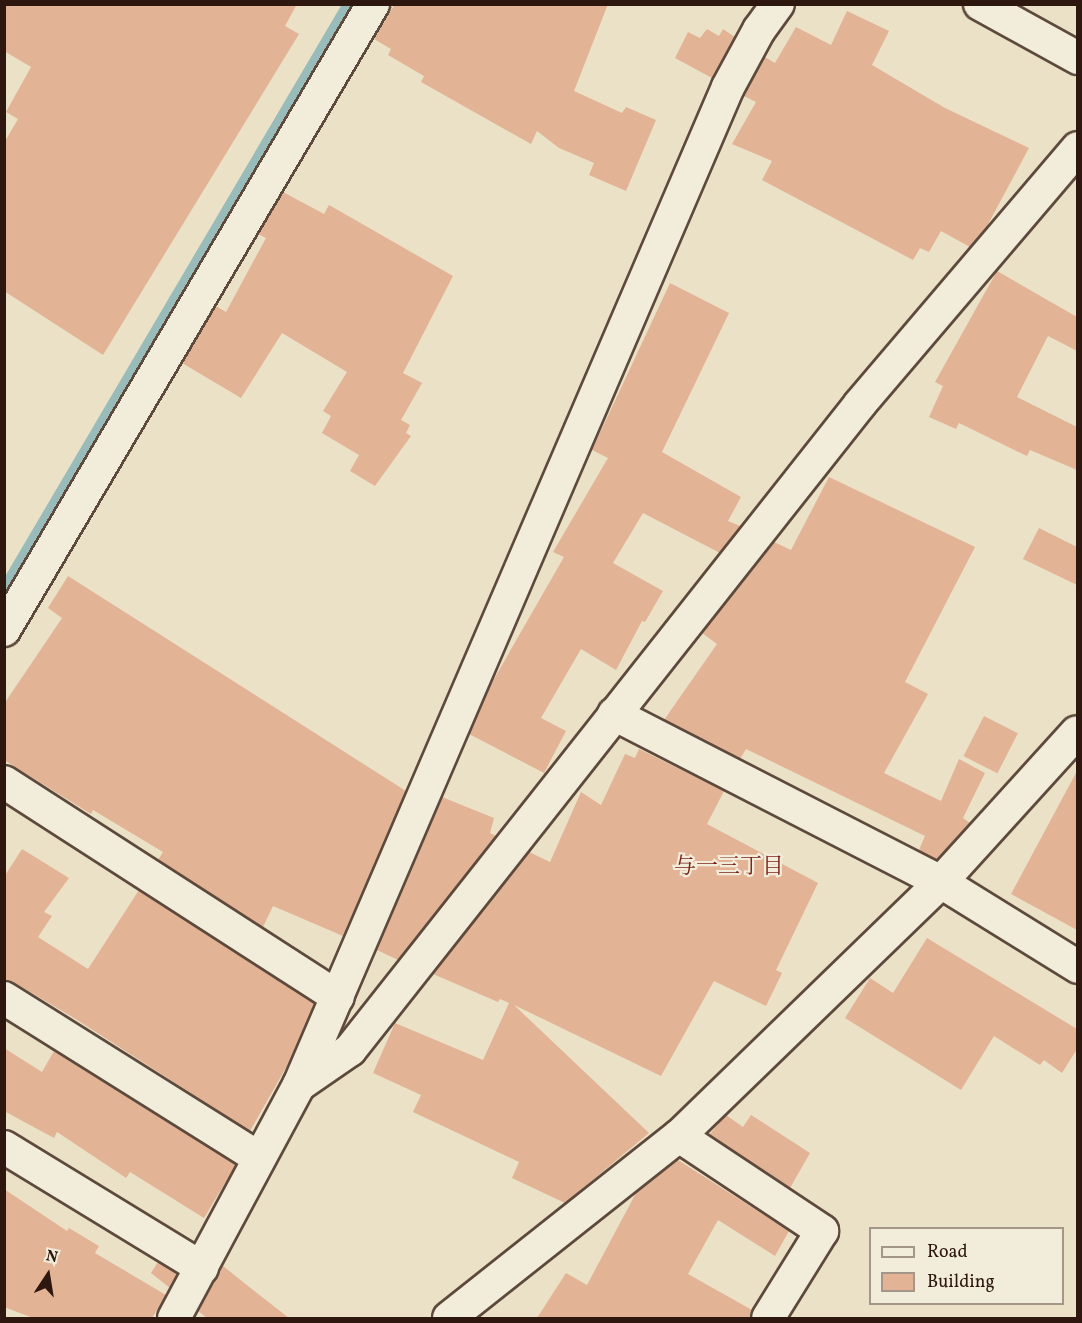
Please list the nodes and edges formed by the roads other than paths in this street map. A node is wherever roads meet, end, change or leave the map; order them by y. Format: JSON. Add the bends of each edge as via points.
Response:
{"nodes":[{"id":1,"x":373,"y":4,"type":"edge"},
{"id":2,"x":778,"y":4,"type":"edge"},
{"id":3,"x":980,"y":4,"type":"edge"},
{"id":4,"x":1077,"y":58,"type":"edge"},
{"id":5,"x":1077,"y":148,"type":"edge"},
{"id":6,"x":9,"y":614,"type":"edge"},
{"id":7,"x":614,"y":714,"type":"junction"},
{"id":8,"x":1077,"y":732,"type":"edge"},
{"id":9,"x":4,"y":782,"type":"edge"},
{"id":10,"x":941,"y":882,"type":"junction"},
{"id":11,"x":1077,"y":967,"type":"edge"},
{"id":12,"x":338,"y":997,"type":"junction"},
{"id":13,"x":4,"y":998,"type":"edge"},
{"id":14,"x":298,"y":1085,"type":"junction"},
{"id":15,"x":679,"y":1136,"type":"junction"},
{"id":16,"x":4,"y":1147,"type":"edge"},
{"id":17,"x":259,"y":1158,"type":"junction"},
{"id":18,"x":202,"y":1268,"type":"junction"},
{"id":19,"x":174,"y":1318,"type":"edge"},
{"id":20,"x":449,"y":1318,"type":"edge"},
{"id":21,"x":768,"y":1318,"type":"edge"}],
"edges":[{"from":1,"to":6,"type":"street"},
{"from":2,"to":12,"type":"street","via":[[728,87]]},
{"from":3,"to":4,"type":"street"},
{"from":5,"to":7,"type":"street","via":[[860,404]]},
{"from":7,"to":10,"type":"street"},
{"from":7,"to":14,"type":"street","via":[[350,1050]]},
{"from":8,"to":10,"type":"street"},
{"from":9,"to":12,"type":"street"},
{"from":10,"to":11,"type":"street"},
{"from":10,"to":15,"type":"street"},
{"from":12,"to":14,"type":"street"},
{"from":13,"to":17,"type":"street"},
{"from":14,"to":17,"type":"street"},
{"from":15,"to":20,"type":"street"},
{"from":15,"to":21,"type":"street","via":[[822,1231]]},
{"from":16,"to":18,"type":"street"},
{"from":17,"to":18,"type":"street"},
{"from":18,"to":19,"type":"street"}]}
